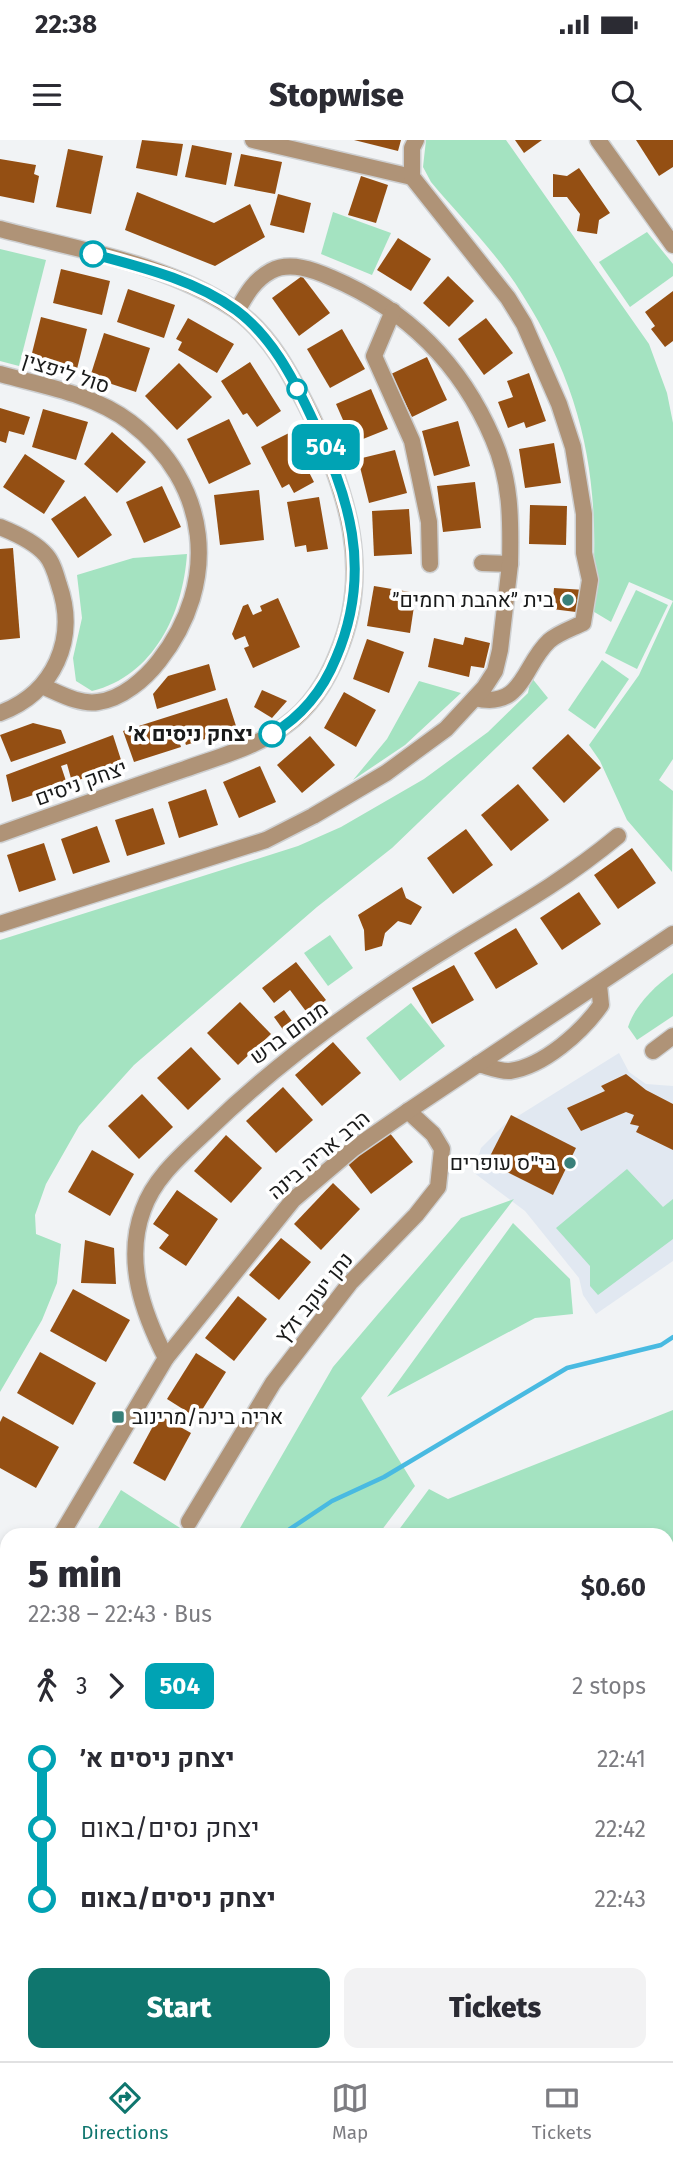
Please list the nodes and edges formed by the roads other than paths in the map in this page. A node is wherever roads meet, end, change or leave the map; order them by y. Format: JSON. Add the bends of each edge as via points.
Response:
{"nodes":[{"id":1,"x":253,"y":140,"type":"edge"},
{"id":2,"x":416,"y":140,"type":"edge"},
{"id":3,"x":598,"y":140,"type":"edge"},
{"id":4,"x":412,"y":177,"type":"junction"},
{"id":5,"x":0,"y":229,"type":"edge"},
{"id":6,"x":673,"y":245,"type":"edge"},
{"id":7,"x":237,"y":311,"type":"junction"},
{"id":8,"x":393,"y":311,"type":"junction"},
{"id":9,"x":0,"y":374,"type":"edge"},
{"id":10,"x":0,"y":527,"type":"edge"},
{"id":11,"x":430,"y":564,"type":"dead end"},
{"id":12,"x":482,"y":564,"type":"dead end"},
{"id":13,"x":510,"y":564,"type":"junction"},
{"id":14,"x":42,"y":686,"type":"junction"},
{"id":15,"x":475,"y":698,"type":"junction"},
{"id":16,"x":0,"y":713,"type":"edge"},
{"id":17,"x":0,"y":834,"type":"edge"},
{"id":18,"x":618,"y":836,"type":"dead end"},
{"id":19,"x":0,"y":924,"type":"edge"},
{"id":20,"x":673,"y":934,"type":"edge"},
{"id":21,"x":599,"y":985,"type":"junction"},
{"id":22,"x":673,"y":1037,"type":"edge"},
{"id":23,"x":653,"y":1051,"type":"dead end"},
{"id":24,"x":478,"y":1064,"type":"junction"},
{"id":25,"x":408,"y":1111,"type":"junction"},
{"id":26,"x":166,"y":1358,"type":"junction"},
{"id":27,"x":189,"y":1522,"type":"dead end"},
{"id":28,"x":65,"y":1528,"type":"edge"}],
"edges":[{"from":1,"to":4,"type":"street"},
{"from":2,"to":4,"type":"street"},
{"from":3,"to":6,"type":"street"},
{"from":4,"to":15,"type":"street","via":[[524,324],[573,447],[584,514],[584,553],[590,580],[583,623],[550,640],[514,690],[491,702]]},
{"from":5,"to":7,"type":"street","name":"יצחק ניסים","via":[[135,265],[199,289]]},
{"from":7,"to":8,"type":"street","via":[[258,280],[282,267],[315,270]]},
{"from":7,"to":17,"type":"street","name":"יצחק ניסים","via":[[273,348],[287,370],[343,489],[357,575],[349,623],[330,672],[304,709],[262,740]]},
{"from":8,"to":11,"type":"street","via":[[374,356],[412,440],[429,522]]},
{"from":8,"to":13,"type":"street","via":[[439,350],[493,438],[509,488]]},
{"from":9,"to":14,"type":"street","name":"סול ליפצין","via":[[91,400],[127,420],[174,468],[197,523],[200,559],[189,606],[169,648],[152,669],[136,685],[98,702],[78,700]]},
{"from":10,"to":14,"type":"street","via":[[47,556],[65,601],[64,641],[56,666]]},
{"from":12,"to":13,"type":"street"},
{"from":13,"to":15,"type":"street","via":[[495,671]]},
{"from":14,"to":16,"type":"street","via":[[29,700]]},
{"from":15,"to":19,"type":"street","via":[[446,729],[386,773],[266,840]]},
{"from":18,"to":26,"type":"street","name":"מנחם ברש","via":[[560,882],[442,952],[311,1040],[257,1082],[165,1172],[142,1212],[136,1267],[147,1321]]},
{"from":20,"to":21,"type":"street","name":"הרב אריה בינה"},
{"from":21,"to":24,"type":"street","name":"הרב אריה בינה"},
{"from":21,"to":24,"type":"street","via":[[601,1005],[587,1025],[536,1062],[508,1072]]},
{"from":22,"to":23,"type":"street"},
{"from":24,"to":25,"type":"street","name":"הרב אריה בינה"},
{"from":25,"to":26,"type":"street","name":"הרב אריה בינה","via":[[353,1149],[293,1200]]},
{"from":25,"to":27,"type":"street","name":"נתן יעקב זלץ","via":[[442,1149],[438,1187],[350,1283],[273,1383]]},
{"from":26,"to":28,"type":"street","name":"הרב אריה בינה"}]}
